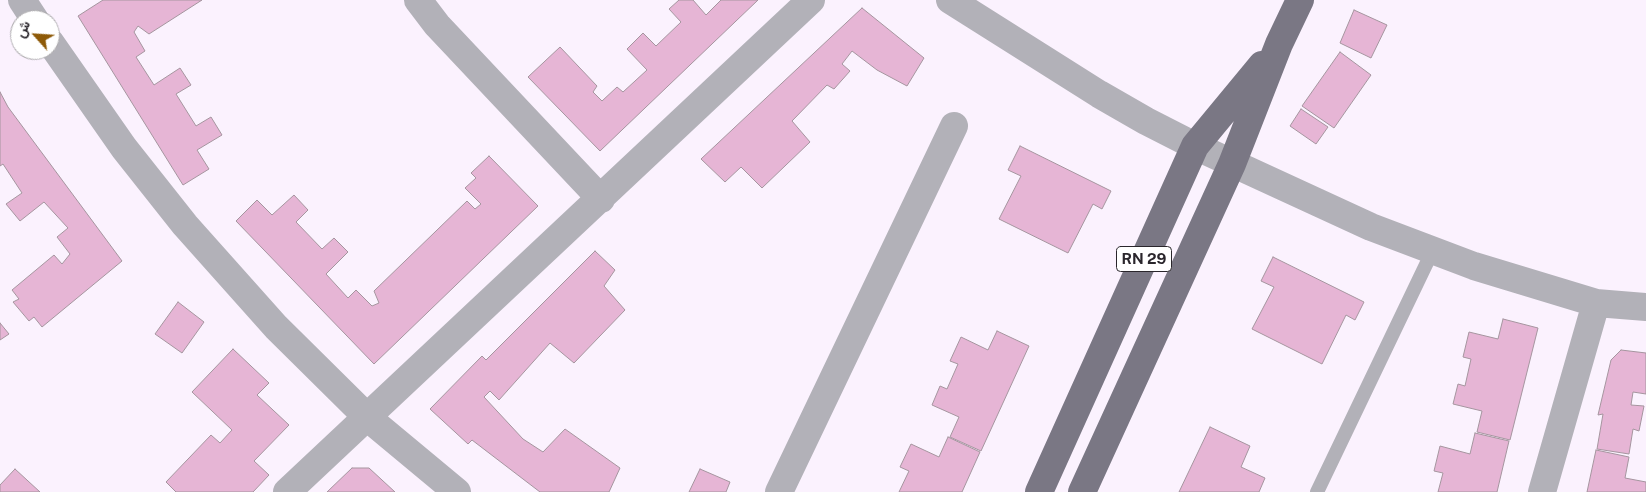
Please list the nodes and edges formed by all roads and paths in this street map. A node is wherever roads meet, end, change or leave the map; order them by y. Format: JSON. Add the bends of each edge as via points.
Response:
{"nodes":[{"id":1,"x":418,"y":0,"type":"edge"},
{"id":2,"x":811,"y":0,"type":"edge"},
{"id":3,"x":950,"y":0,"type":"edge"},
{"id":4,"x":1300,"y":0,"type":"edge"},
{"id":5,"x":1279,"y":44,"type":"junction"},
{"id":6,"x":60,"y":56,"type":"edge"},
{"id":7,"x":954,"y":126,"type":"dead end"},
{"id":8,"x":1195,"y":146,"type":"junction"},
{"id":9,"x":1232,"y":164,"type":"junction"},
{"id":10,"x":601,"y":199,"type":"junction"},
{"id":11,"x":1433,"y":250,"type":"junction"},
{"id":12,"x":1596,"y":304,"type":"junction"},
{"id":13,"x":1646,"y":307,"type":"edge"},
{"id":14,"x":368,"y":418,"type":"junction"},
{"id":15,"x":287,"y":492,"type":"edge"},
{"id":16,"x":457,"y":492,"type":"edge"},
{"id":17,"x":779,"y":492,"type":"edge"},
{"id":18,"x":1039,"y":492,"type":"edge"},
{"id":19,"x":1082,"y":492,"type":"edge"},
{"id":20,"x":1317,"y":492,"type":"edge"},
{"id":21,"x":1542,"y":492,"type":"edge"}],
"edges":[{"from":1,"to":10,"type":"street","via":[[437,26]]},
{"from":2,"to":10,"type":"street"},
{"from":3,"to":8,"type":"street","via":[[1099,94]]},
{"from":4,"to":5,"type":"main road","number":"RN 29"},
{"from":5,"to":8,"type":"main road","number":"RN 29"},
{"from":5,"to":9,"type":"main road","number":"RN 29"},
{"from":6,"to":14,"type":"street","via":[[124,148],[185,225],[276,327]]},
{"from":7,"to":17,"type":"street"},
{"from":8,"to":9,"type":"street"},
{"from":8,"to":18,"type":"main road","number":"RN 29"},
{"from":9,"to":11,"type":"street","via":[[1371,227]]},
{"from":9,"to":19,"type":"main road","number":"RN 29"},
{"from":10,"to":14,"type":"street"},
{"from":11,"to":12,"type":"street"},
{"from":11,"to":20,"type":"lane"},
{"from":12,"to":13,"type":"street"},
{"from":12,"to":21,"type":"street"},
{"from":14,"to":15,"type":"street"},
{"from":14,"to":16,"type":"street"}]}
